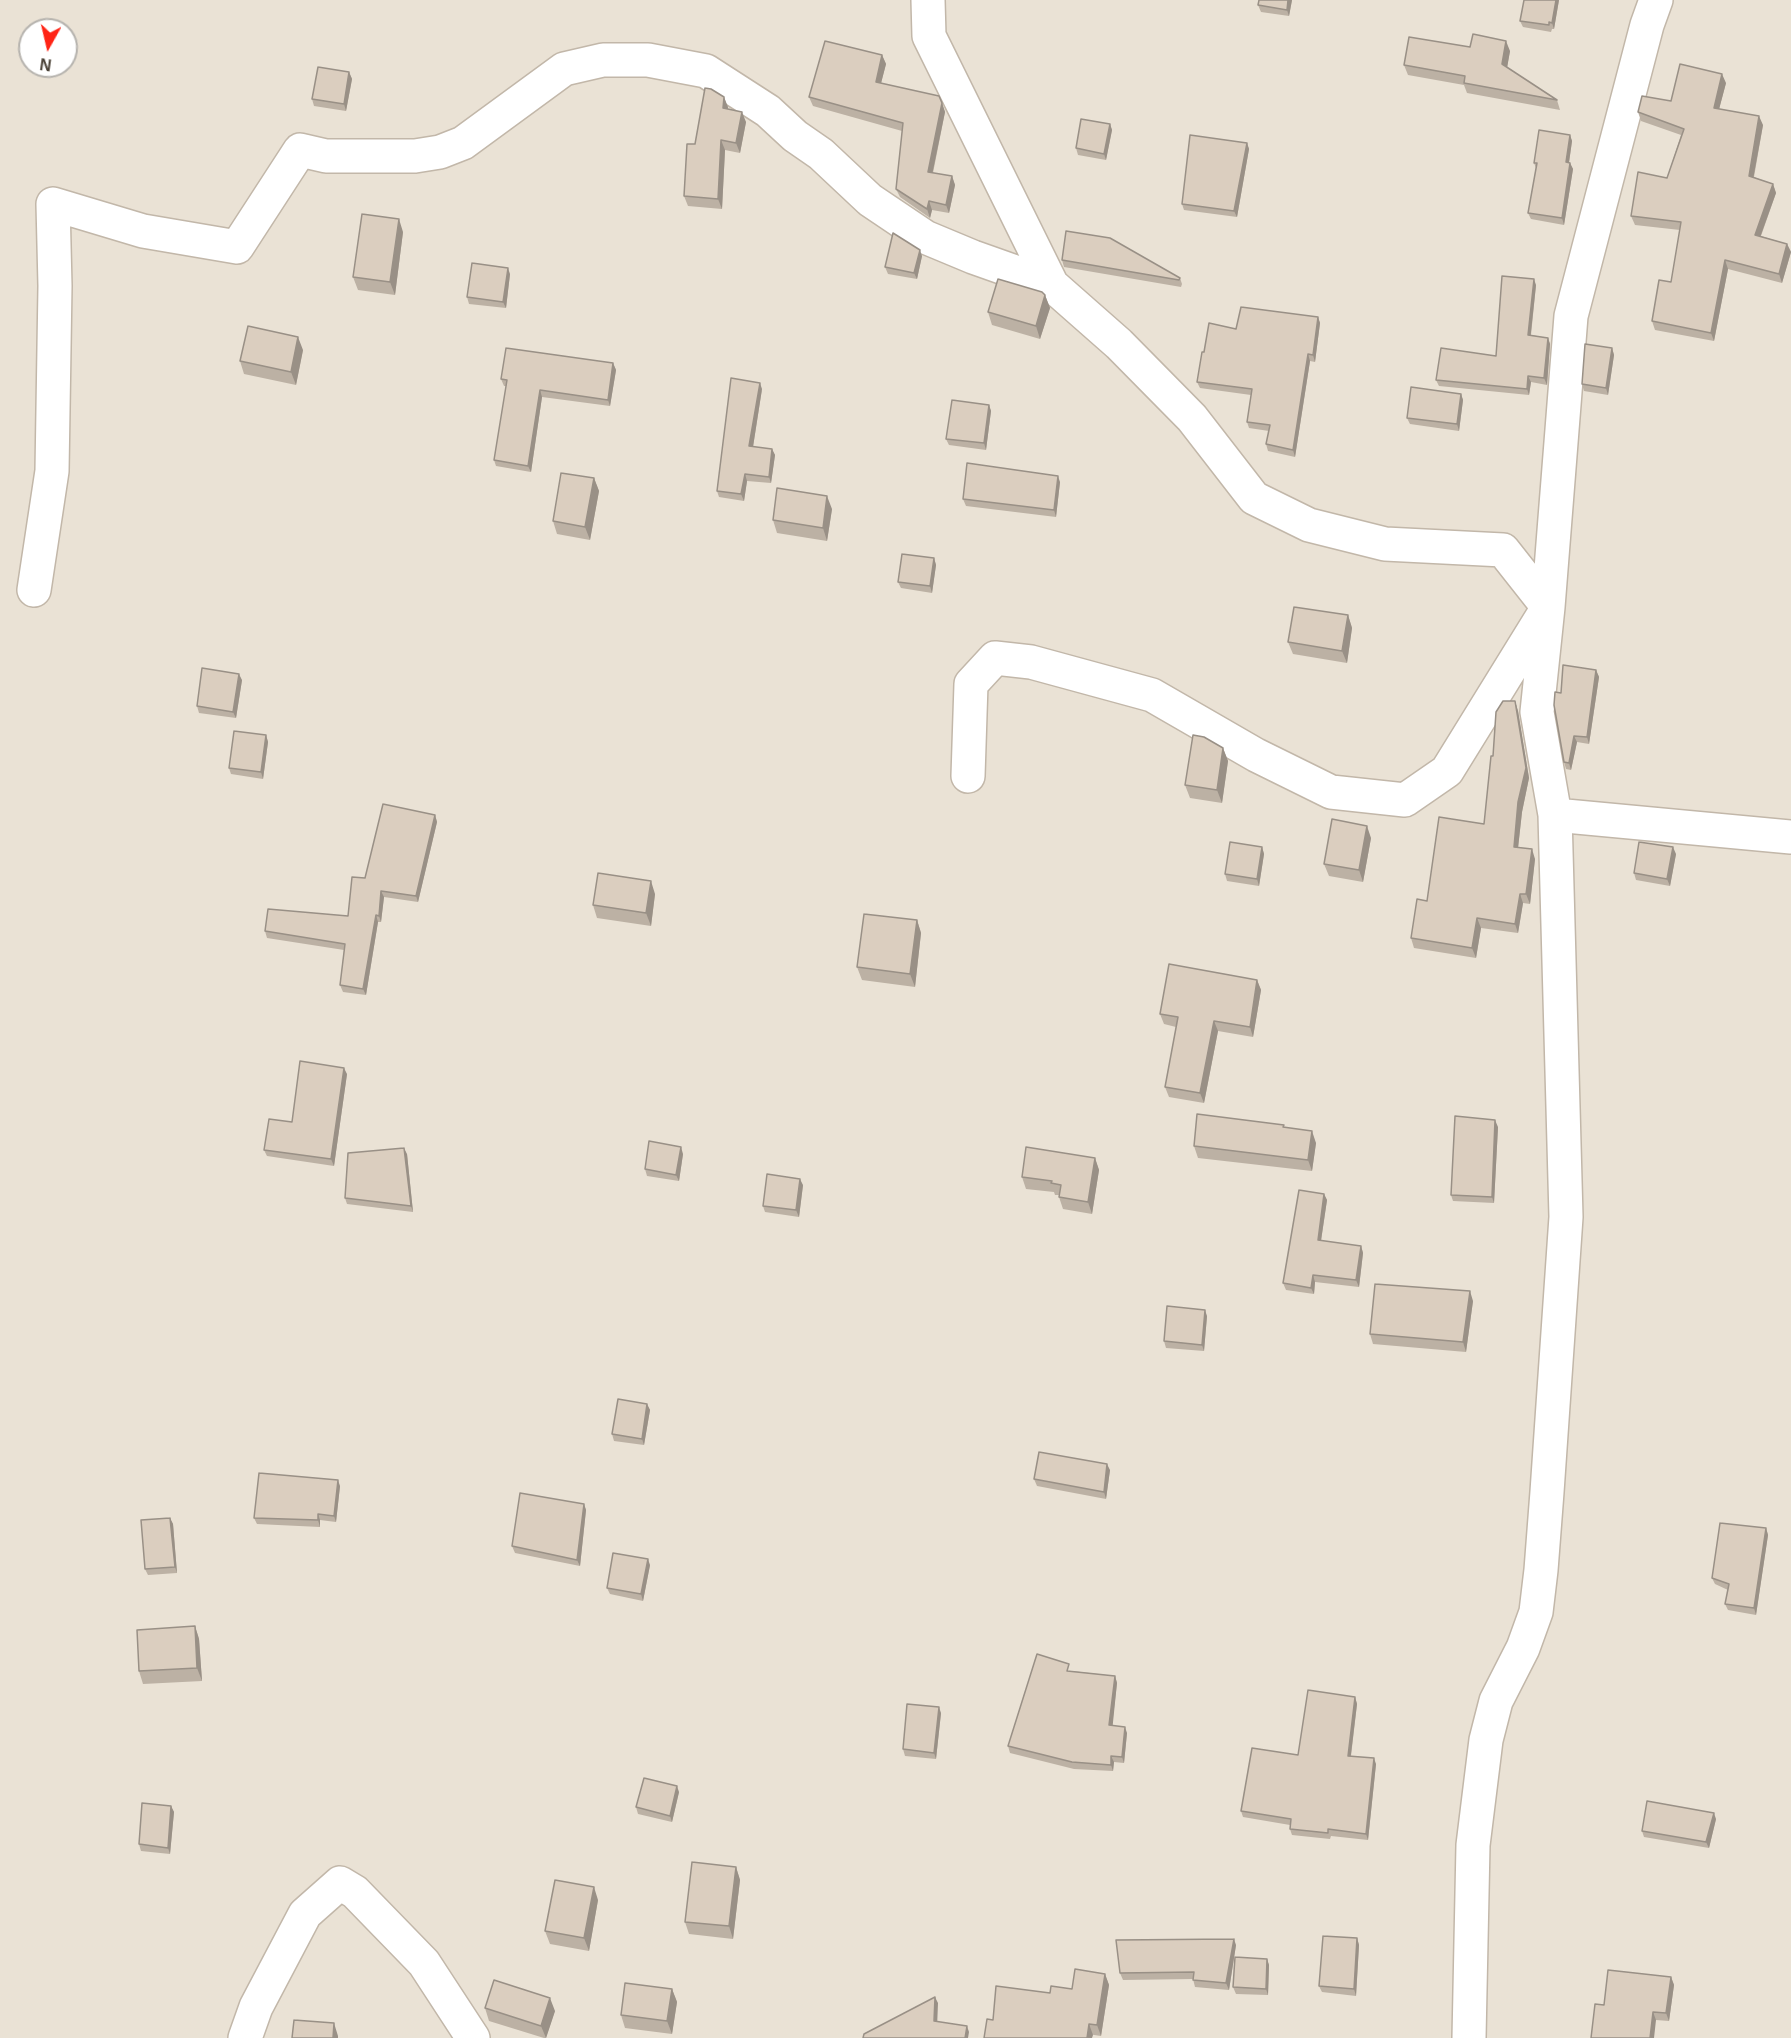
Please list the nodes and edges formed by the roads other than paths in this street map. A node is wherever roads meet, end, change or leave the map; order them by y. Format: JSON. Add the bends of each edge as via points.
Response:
{"nodes":[{"id":1,"x":928,"y":0,"type":"edge"},
{"id":2,"x":1656,"y":0,"type":"edge"},
{"id":3,"x":1052,"y":285,"type":"junction"},
{"id":4,"x":34,"y":590,"type":"dead end"},
{"id":5,"x":1548,"y":607,"type":"junction"},
{"id":6,"x":968,"y":776,"type":"dead end"},
{"id":7,"x":1555,"y":814,"type":"junction"},
{"id":8,"x":1791,"y":837,"type":"edge"},
{"id":9,"x":245,"y":2038,"type":"edge"},
{"id":10,"x":473,"y":2038,"type":"edge"},
{"id":11,"x":1469,"y":2038,"type":"edge"}],
"edges":[{"from":1,"to":3,"type":"street","via":[[929,36]]},
{"from":2,"to":5,"type":"street","via":[[1571,316]]},
{"from":3,"to":4,"type":"street","via":[[925,237],[870,200],[768,111],[706,71],[648,60],[603,60],[564,69],[463,143],[440,152],[415,156],[327,156],[300,150],[237,247],[143,231],[52,204],[52,471]]},
{"from":3,"to":5,"type":"street","via":[[1119,344],[1192,418],[1254,498],[1309,525],[1385,543],[1503,550]]},
{"from":5,"to":6,"type":"street","via":[[1447,771],[1405,800],[1331,792],[1256,755],[1152,695],[1031,662],[995,658],[970,684]]},
{"from":5,"to":7,"type":"street","via":[[1537,712]]},
{"from":7,"to":8,"type":"street"},
{"from":7,"to":11,"type":"street","via":[[1566,1217],[1546,1503],[1536,1612],[1496,1701],[1486,1740],[1473,1845]]},
{"from":9,"to":10,"type":"street","via":[[256,2007],[305,1914],[340,1883],[355,1892],[424,1963]]}]}
